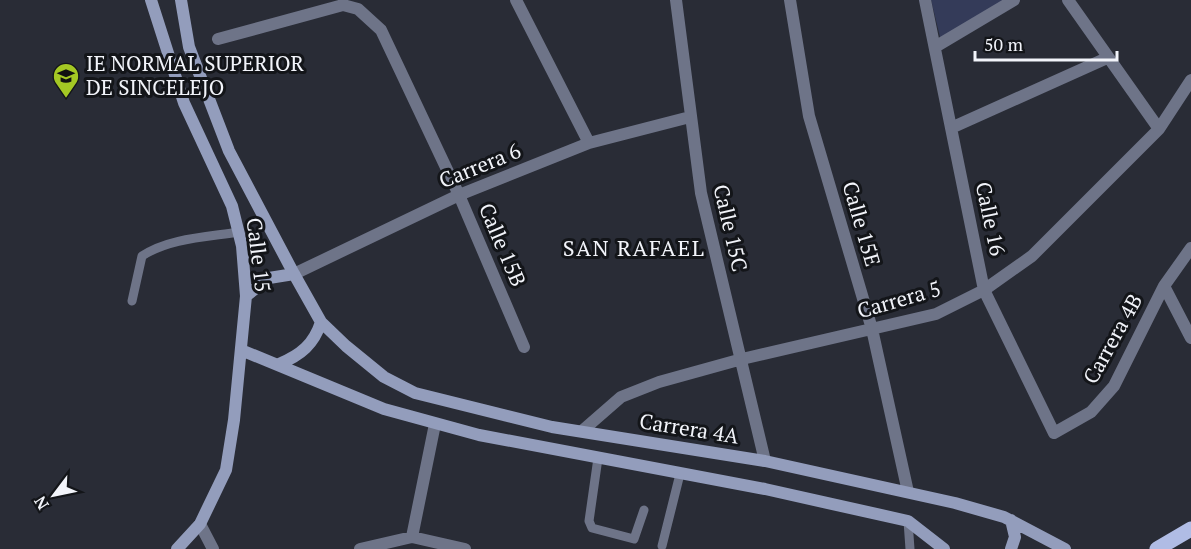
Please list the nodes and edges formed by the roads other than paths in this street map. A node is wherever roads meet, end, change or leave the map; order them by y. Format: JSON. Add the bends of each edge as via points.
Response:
{"nodes":[{"id":1,"x":151,"y":0,"type":"edge"},
{"id":2,"x":181,"y":0,"type":"edge"},
{"id":3,"x":516,"y":0,"type":"edge"},
{"id":4,"x":676,"y":0,"type":"edge"},
{"id":5,"x":790,"y":0,"type":"edge"},
{"id":6,"x":925,"y":0,"type":"edge"},
{"id":7,"x":1014,"y":0,"type":"edge"},
{"id":8,"x":1068,"y":0,"type":"edge"},
{"id":9,"x":218,"y":39,"type":"dead end"},
{"id":10,"x":935,"y":47,"type":"junction"},
{"id":11,"x":1107,"y":58,"type":"junction"},
{"id":12,"x":1191,"y":82,"type":"edge"},
{"id":13,"x":690,"y":117,"type":"junction"},
{"id":14,"x":951,"y":128,"type":"junction"},
{"id":15,"x":1159,"y":129,"type":"junction"},
{"id":16,"x":589,"y":143,"type":"junction"},
{"id":17,"x":459,"y":195,"type":"junction"},
{"id":18,"x":239,"y":232,"type":"junction"},
{"id":19,"x":1191,"y":248,"type":"edge"},
{"id":20,"x":294,"y":274,"type":"junction"},
{"id":21,"x":1164,"y":286,"type":"junction"},
{"id":22,"x":984,"y":290,"type":"junction"},
{"id":23,"x":246,"y":296,"type":"junction"},
{"id":24,"x":132,"y":301,"type":"dead end"},
{"id":25,"x":321,"y":322,"type":"junction"},
{"id":26,"x":872,"y":329,"type":"junction"},
{"id":27,"x":1191,"y":338,"type":"edge"},
{"id":28,"x":524,"y":347,"type":"dead end"},
{"id":29,"x":241,"y":350,"type":"junction"},
{"id":30,"x":742,"y":359,"type":"junction"},
{"id":31,"x":279,"y":364,"type":"junction"},
{"id":32,"x":435,"y":424,"type":"junction"},
{"id":33,"x":582,"y":431,"type":"junction"},
{"id":34,"x":1054,"y":433,"type":"joint"},
{"id":35,"x":598,"y":458,"type":"junction"},
{"id":36,"x":765,"y":461,"type":"junction"},
{"id":37,"x":680,"y":474,"type":"junction"},
{"id":38,"x":908,"y":492,"type":"junction"},
{"id":39,"x":644,"y":510,"type":"dead end"},
{"id":40,"x":1011,"y":520,"type":"junction"},
{"id":41,"x":908,"y":521,"type":"junction"},
{"id":42,"x":200,"y":524,"type":"junction"},
{"id":43,"x":1191,"y":529,"type":"edge"},
{"id":44,"x":412,"y":537,"type":"junction"},
{"id":45,"x":662,"y":546,"type":"dead end"},
{"id":46,"x":177,"y":549,"type":"edge"},
{"id":47,"x":213,"y":549,"type":"edge"},
{"id":48,"x":360,"y":549,"type":"edge"},
{"id":49,"x":465,"y":549,"type":"edge"},
{"id":50,"x":910,"y":549,"type":"edge"},
{"id":51,"x":944,"y":549,"type":"edge"},
{"id":52,"x":1011,"y":549,"type":"edge"},
{"id":53,"x":1065,"y":549,"type":"edge"},
{"id":54,"x":1158,"y":549,"type":"edge"}],
"edges":[{"from":1,"to":18,"type":"main road","name":"Calle 15","via":[[184,103],[232,206]]},
{"from":2,"to":20,"type":"main road","name":"Calle 15","via":[[189,47],[229,151]]},
{"from":3,"to":16,"type":"street"},
{"from":4,"to":13,"type":"street","name":"Calle 15C"},
{"from":5,"to":26,"type":"street","name":"Calle 15E","via":[[809,116]]},
{"from":6,"to":10,"type":"street","name":"Calle 16"},
{"from":7,"to":10,"type":"street"},
{"from":8,"to":11,"type":"street"},
{"from":9,"to":17,"type":"street","name":"Calle 15B","via":[[343,4],[358,9],[381,30]]},
{"from":10,"to":14,"type":"street","name":"Calle 16"},
{"from":11,"to":14,"type":"street"},
{"from":11,"to":15,"type":"street"},
{"from":12,"to":15,"type":"street","name":"Carrera 5"},
{"from":13,"to":16,"type":"street","name":"Carrera 6"},
{"from":13,"to":30,"type":"street","name":"Calle 15C","via":[[700,194]]},
{"from":14,"to":22,"type":"street","name":"Calle 16"},
{"from":15,"to":22,"type":"street","name":"Carrera 5","via":[[1032,256]]},
{"from":16,"to":17,"type":"street","name":"Carrera 6"},
{"from":17,"to":20,"type":"street","name":"Carrera 6"},
{"from":17,"to":28,"type":"street","name":"Calle 15B"},
{"from":18,"to":23,"type":"main road","name":"Calle 15"},
{"from":18,"to":24,"type":"lane","via":[[151,250],[142,256]]},
{"from":19,"to":21,"type":"street","name":"Carrera 4B"},
{"from":20,"to":23,"type":"main road","via":[[269,278]]},
{"from":20,"to":25,"type":"main road","name":"Calle 15"},
{"from":21,"to":27,"type":"street"},
{"from":21,"to":34,"type":"street","name":"Carrera 4B","via":[[1114,386],[1091,412]]},
{"from":22,"to":26,"type":"street","name":"Carrera 5","via":[[936,314]]},
{"from":22,"to":34,"type":"street","name":"Calle 16"},
{"from":23,"to":29,"type":"main road","name":"Calle 15"},
{"from":25,"to":31,"type":"main road","via":[[303,352]]},
{"from":25,"to":33,"type":"main road","name":"Carrera 4A","via":[[384,377],[415,393]]},
{"from":26,"to":30,"type":"street","name":"Carrera 5"},
{"from":26,"to":38,"type":"street","name":"Calle 15E"},
{"from":29,"to":31,"type":"main road","name":"Carrera 4A"},
{"from":29,"to":42,"type":"main road","name":"Calle 15","via":[[226,470]]},
{"from":30,"to":33,"type":"street","name":"Carrera 5","via":[[659,382],[621,398]]},
{"from":30,"to":36,"type":"street","name":"Calle 15C"},
{"from":31,"to":32,"type":"main road","name":"Carrera 4A","via":[[384,409]]},
{"from":32,"to":35,"type":"main road","name":"Carrera 4A"},
{"from":32,"to":44,"type":"street"},
{"from":33,"to":36,"type":"main road","name":"Carrera 4A"},
{"from":35,"to":37,"type":"main road","name":"Carrera 4A"},
{"from":35,"to":39,"type":"lane","via":[[589,520],[592,528],[634,539]]},
{"from":36,"to":38,"type":"main road","name":"Carrera 4A"},
{"from":37,"to":41,"type":"main road","name":"Carrera 4A"},
{"from":37,"to":45,"type":"lane"},
{"from":38,"to":40,"type":"main road","name":"Carrera 4A"},
{"from":40,"to":52,"type":"main road","via":[[1015,537]]},
{"from":40,"to":53,"type":"main road","name":"Carrera 4A"},
{"from":41,"to":50,"type":"lane"},
{"from":41,"to":51,"type":"main road","name":"Carrera 4A"},
{"from":42,"to":46,"type":"main road","name":"Calle 15"},
{"from":42,"to":47,"type":"street"},
{"from":43,"to":54,"type":"main road"},
{"from":44,"to":48,"type":"street"},
{"from":44,"to":49,"type":"street"}]}
